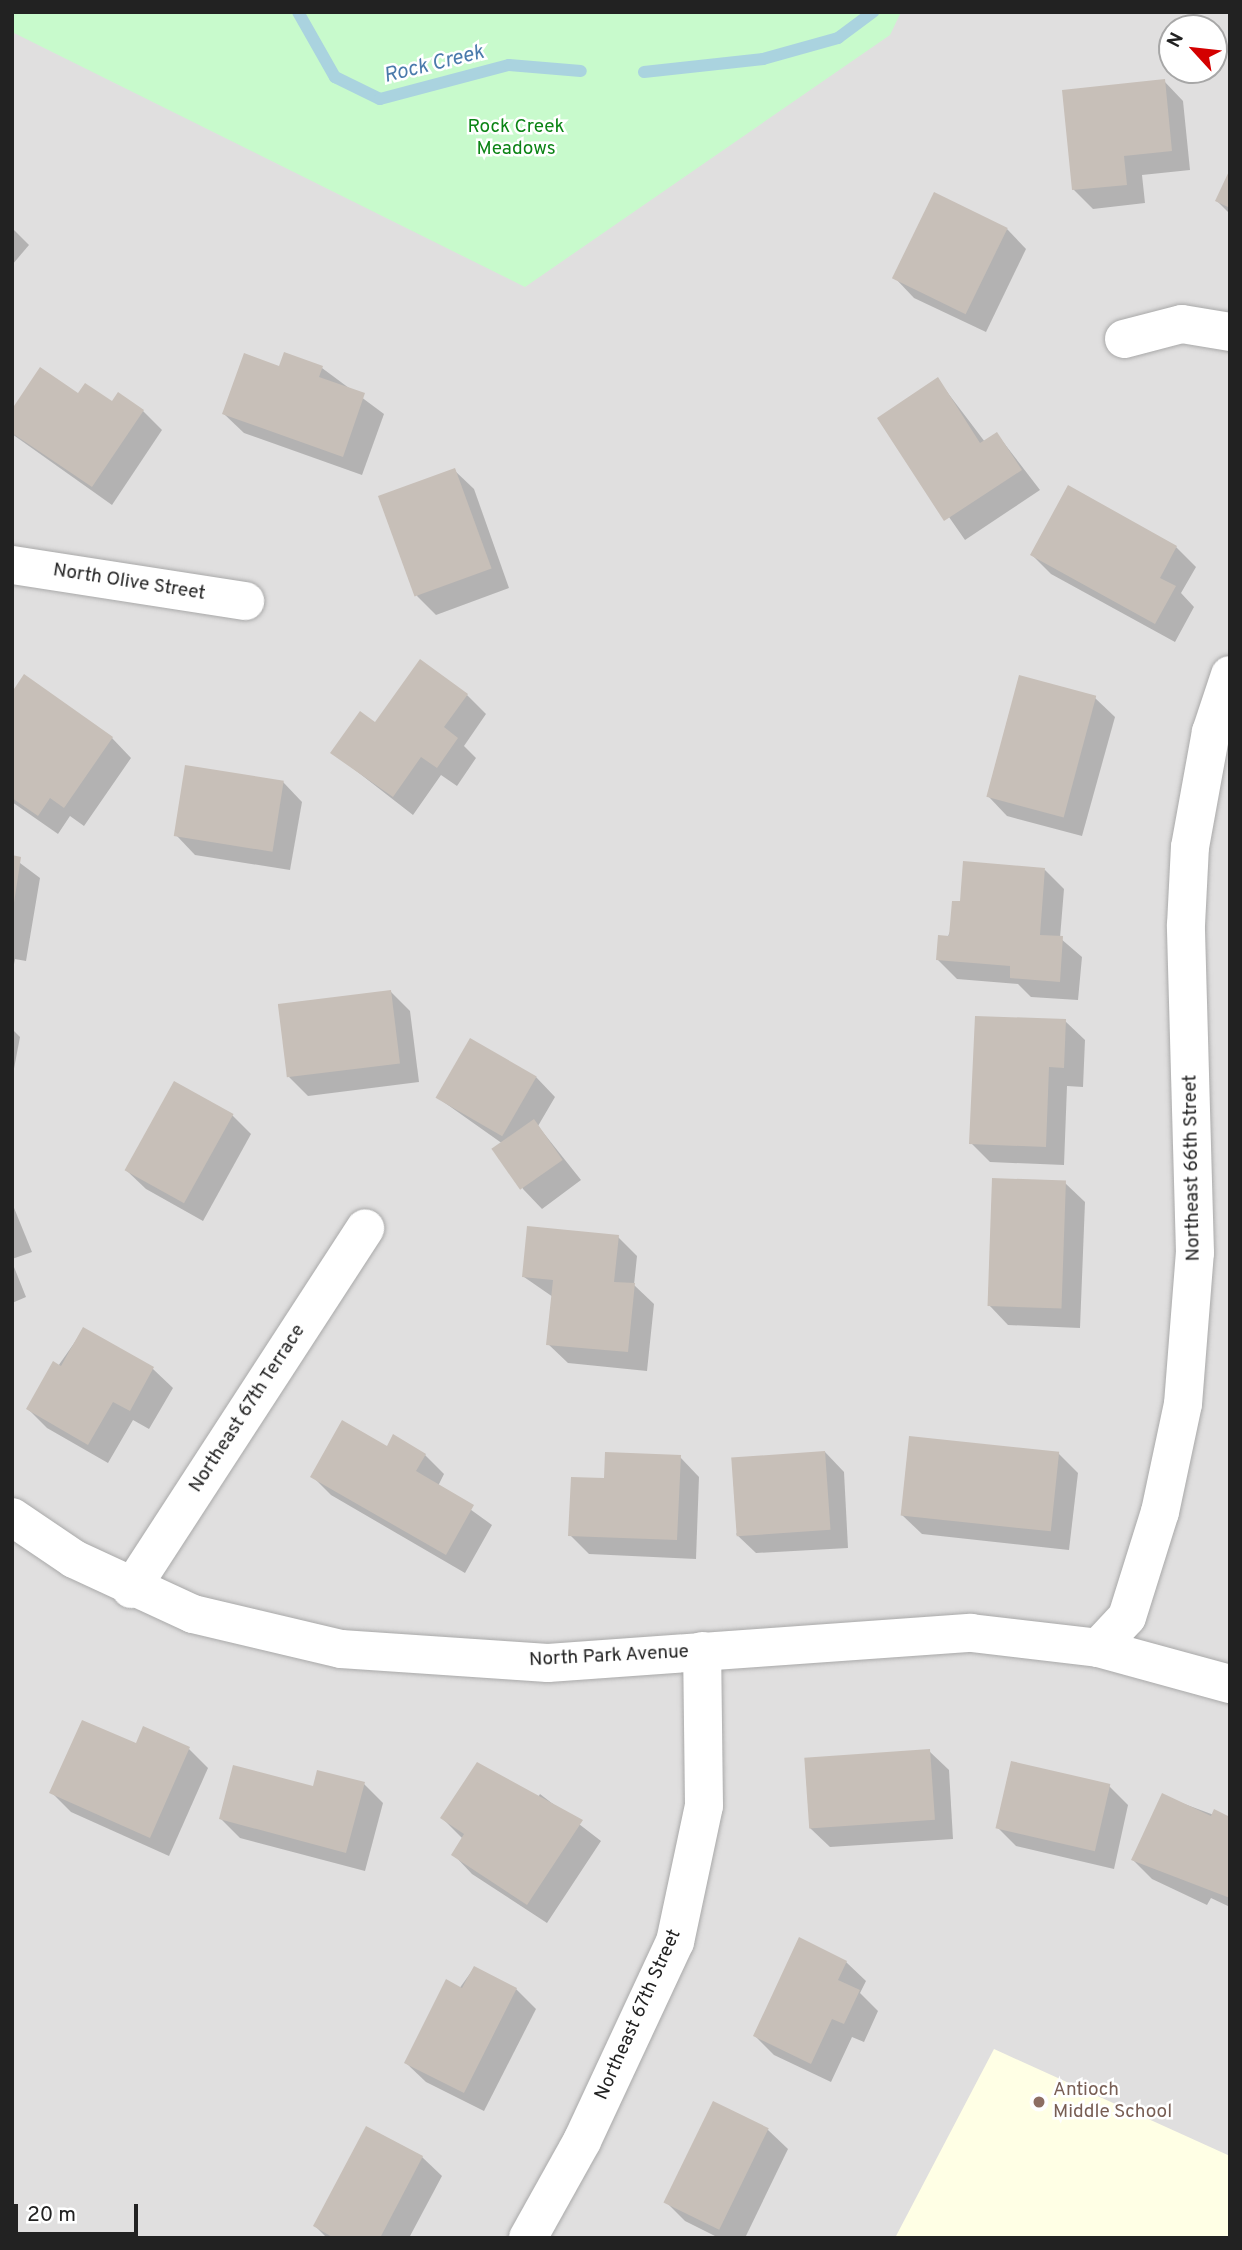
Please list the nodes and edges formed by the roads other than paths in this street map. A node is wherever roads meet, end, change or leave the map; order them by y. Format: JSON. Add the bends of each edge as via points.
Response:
{"nodes":[{"id":1,"x":1230,"y":332,"type":"edge"},
{"id":2,"x":1124,"y":339,"type":"dead end"},
{"id":3,"x":12,"y":565,"type":"edge"},
{"id":4,"x":246,"y":601,"type":"dead end"},
{"id":5,"x":1230,"y":675,"type":"edge"},
{"id":6,"x":365,"y":1228,"type":"dead end"},
{"id":7,"x":12,"y":1517,"type":"edge"},
{"id":8,"x":131,"y":1589,"type":"junction"},
{"id":9,"x":1098,"y":1648,"type":"junction"},
{"id":10,"x":702,"y":1651,"type":"junction"},
{"id":11,"x":1230,"y":1684,"type":"edge"},
{"id":12,"x":528,"y":2238,"type":"edge"}],
"edges":[{"from":1,"to":2,"type":"street","via":[[1182,324]]},
{"from":3,"to":4,"type":"street","name":"North Olive Street"},
{"from":5,"to":9,"type":"street","name":"Northeast 66th Street","via":[[1211,732],[1189,848],[1186,925],[1195,1253],[1183,1405],[1160,1512],[1127,1617]]},
{"from":6,"to":8,"type":"street","name":"Northeast 67th Terrace"},
{"from":7,"to":8,"type":"street","name":"North Park Avenue"},
{"from":8,"to":10,"type":"street","name":"North Park Avenue","via":[[260,1634],[424,1659],[548,1663]]},
{"from":9,"to":10,"type":"street","name":"North Park Avenue","via":[[971,1633]]},
{"from":9,"to":11,"type":"street","name":"North Park Avenue"},
{"from":10,"to":12,"type":"street","name":"Northeast 67th Street","via":[[704,1806],[675,1942],[582,2141]]}]}
